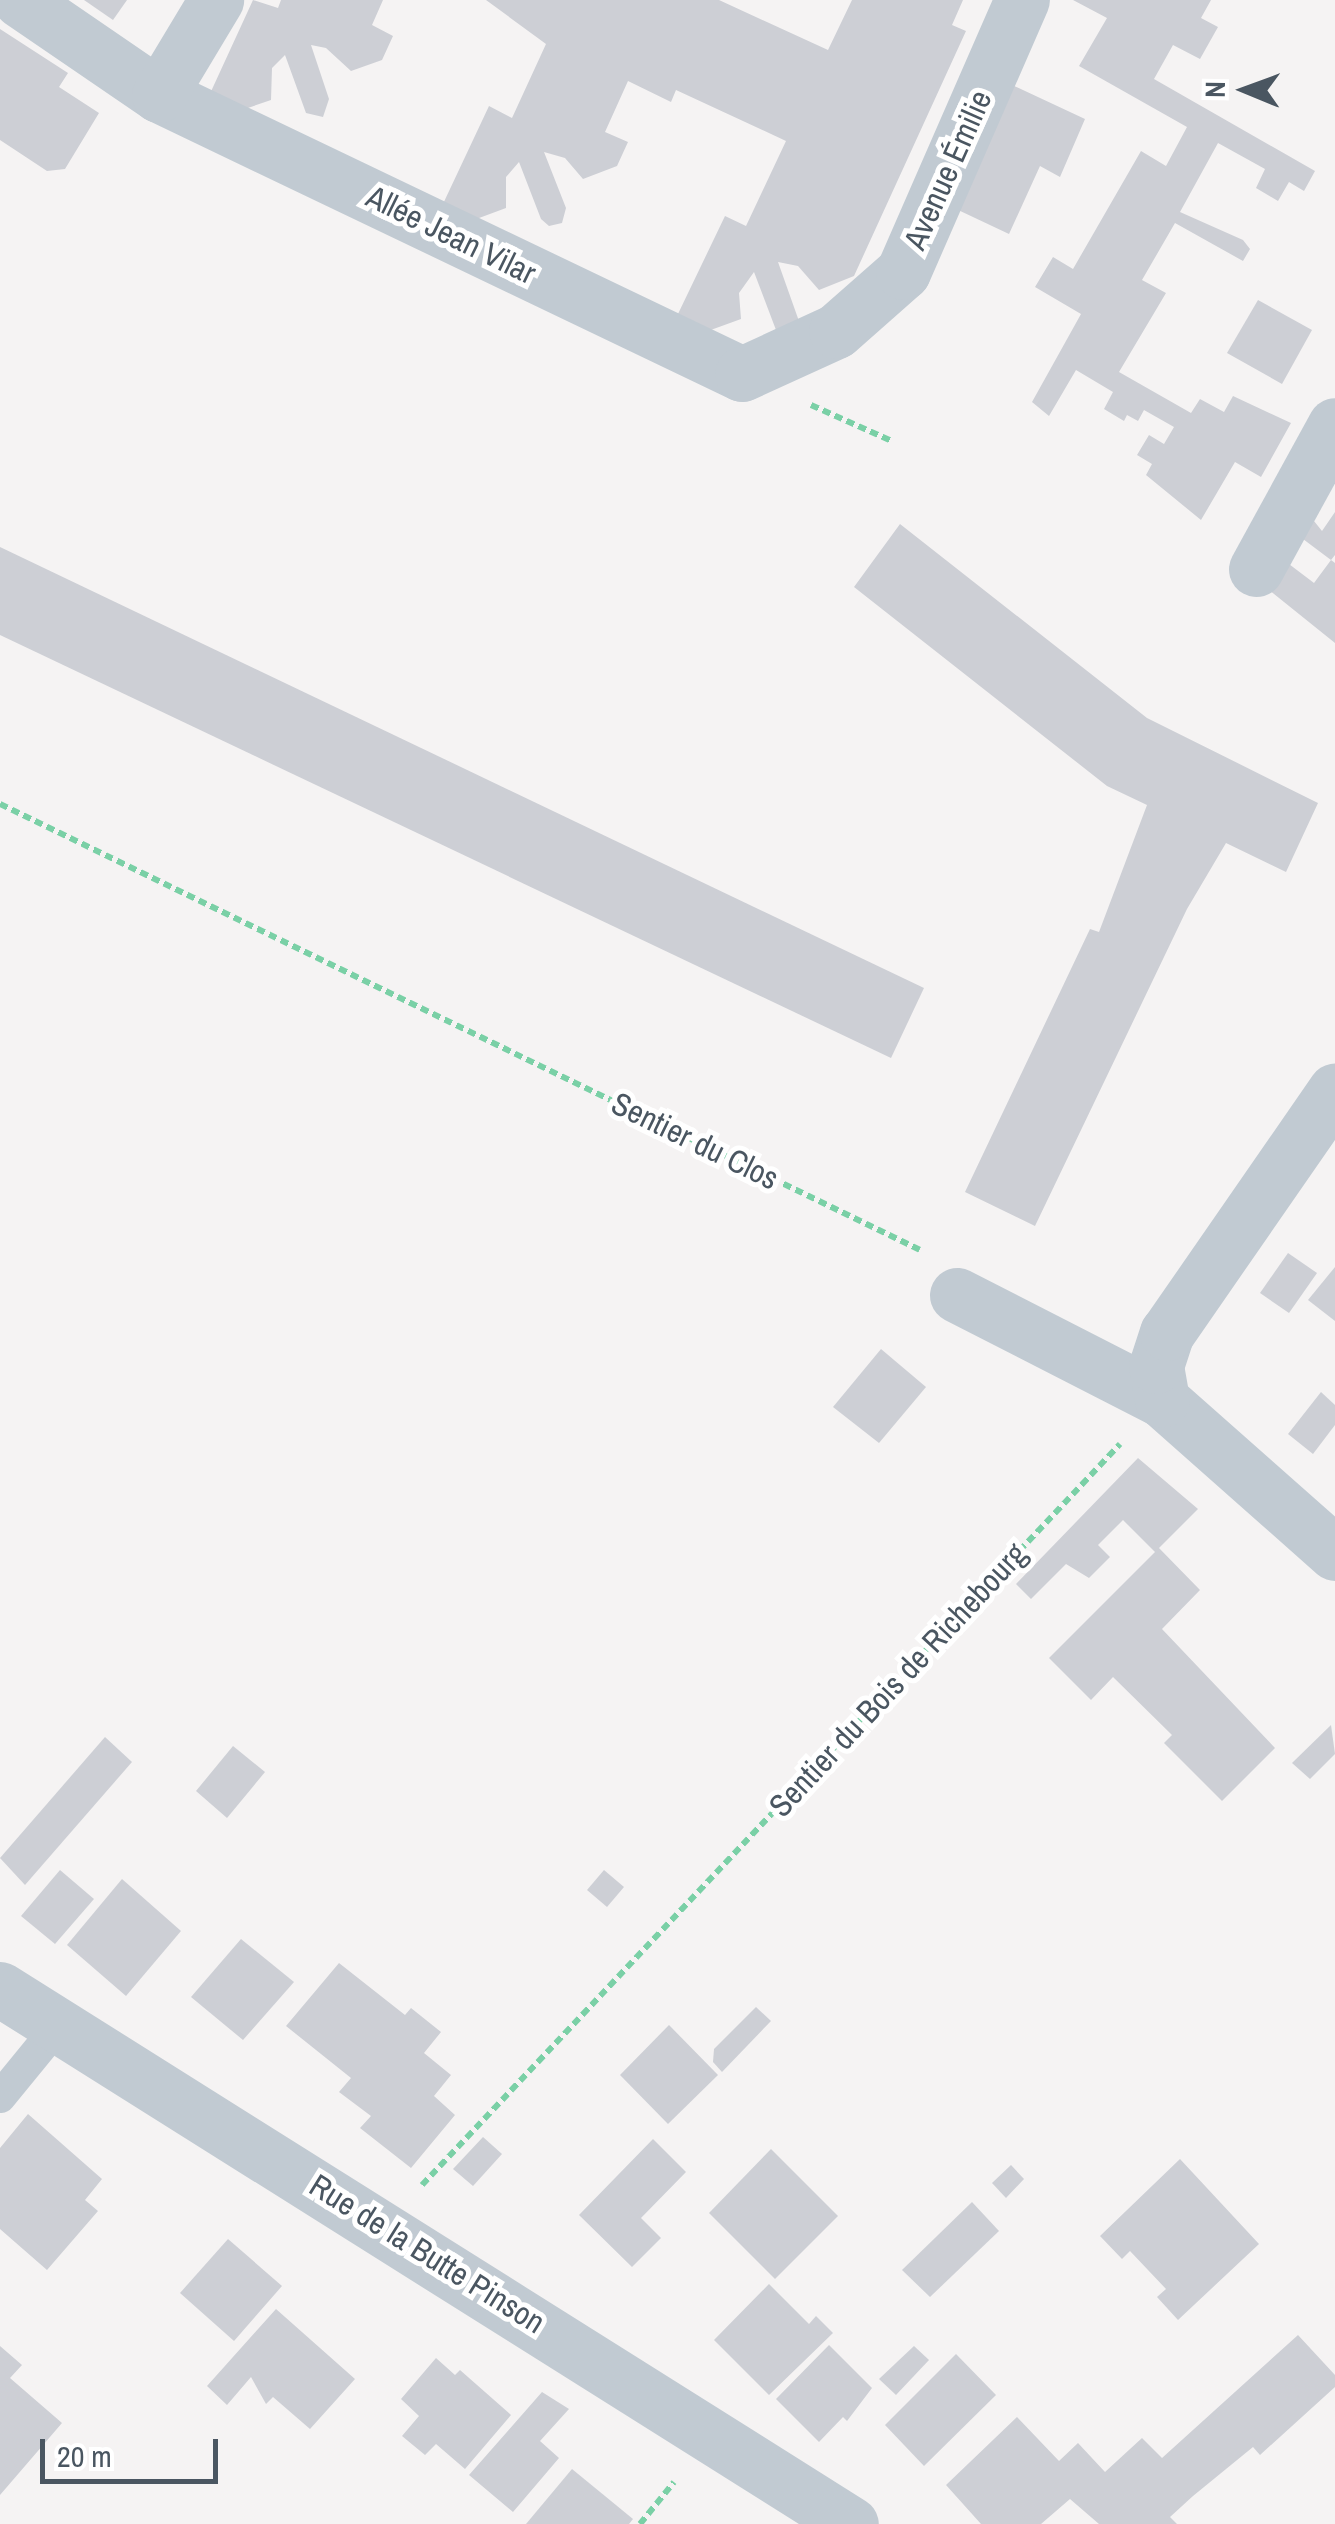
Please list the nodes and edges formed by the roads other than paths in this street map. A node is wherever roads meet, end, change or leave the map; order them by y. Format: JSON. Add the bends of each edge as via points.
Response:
{"nodes":[{"id":1,"x":20,"y":0,"type":"edge"},
{"id":2,"x":216,"y":0,"type":"edge"},
{"id":3,"x":1022,"y":0,"type":"edge"},
{"id":4,"x":160,"y":95,"type":"junction"},
{"id":5,"x":742,"y":374,"type":"joint"},
{"id":6,"x":1335,"y":426,"type":"edge"},
{"id":7,"x":1256,"y":569,"type":"dead end"},
{"id":8,"x":1335,"y":1090,"type":"edge"},
{"id":9,"x":957,"y":1295,"type":"road end"},
{"id":10,"x":1162,"y":1400,"type":"junction"},
{"id":11,"x":1335,"y":1554,"type":"edge"},
{"id":12,"x":0,"y":1989,"type":"edge"},
{"id":13,"x":58,"y":2025,"type":"junction"},
{"id":14,"x":0,"y":2097,"type":"edge"},
{"id":15,"x":851,"y":2524,"type":"edge"}],
"edges":[{"from":1,"to":4,"type":"street","name":"Allée Jean Vilar"},
{"from":2,"to":4,"type":"street"},
{"from":3,"to":5,"type":"street","name":"Avenue Émilie","via":[[903,272],[836,332]]},
{"from":4,"to":5,"type":"street","name":"Allée Jean Vilar"},
{"from":6,"to":7,"type":"street"},
{"from":8,"to":10,"type":"street","via":[[1168,1333],[1156,1366]]},
{"from":9,"to":10,"type":"street"},
{"from":10,"to":11,"type":"street"},
{"from":12,"to":13,"type":"street","name":"Rue de la Butte Pinson"},
{"from":13,"to":14,"type":"lane"},
{"from":13,"to":15,"type":"street","name":"Rue de la Butte Pinson"}]}
